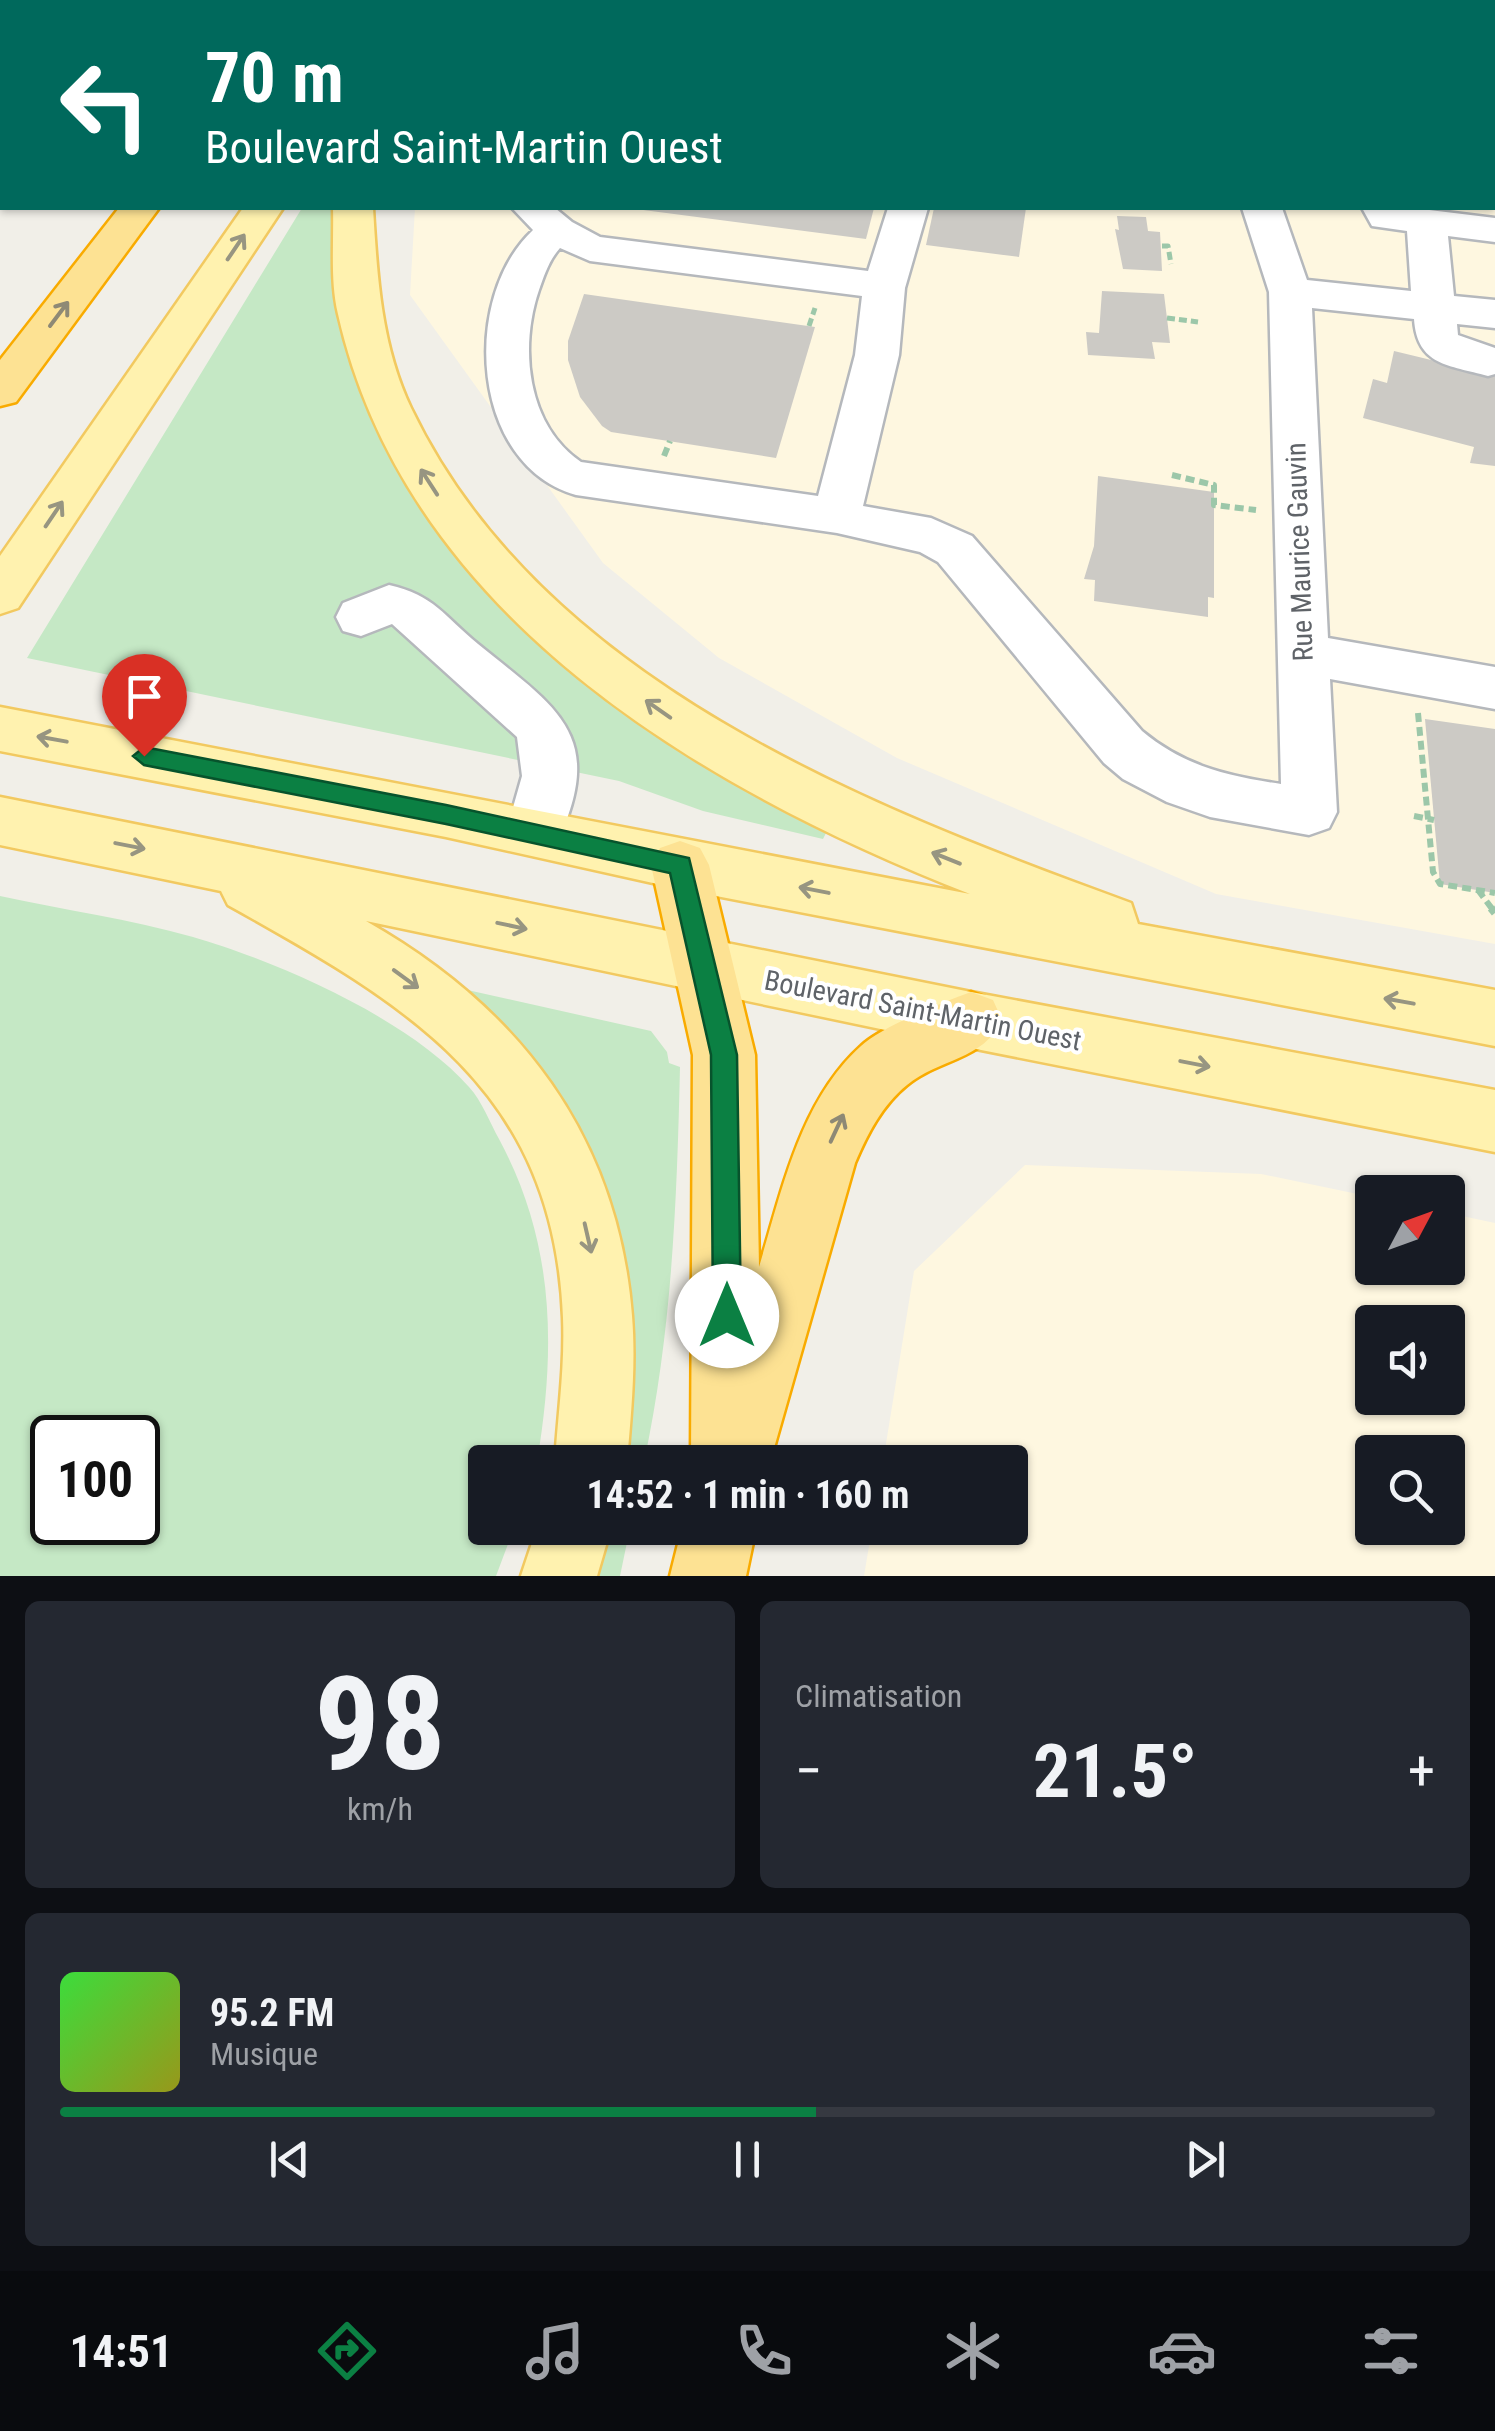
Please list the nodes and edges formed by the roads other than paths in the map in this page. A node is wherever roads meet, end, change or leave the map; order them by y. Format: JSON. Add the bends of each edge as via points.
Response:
{"nodes":[{"id":1,"x":137,"y":210,"type":"edge"},
{"id":2,"x":262,"y":210,"type":"edge"},
{"id":3,"x":352,"y":210,"type":"edge"},
{"id":4,"x":907,"y":210,"type":"edge"},
{"id":5,"x":1263,"y":210,"type":"edge"},
{"id":6,"x":1383,"y":210,"type":"edge"},
{"id":7,"x":545,"y":219,"type":"edge"},
{"id":8,"x":1426,"y":221,"type":"junction"},
{"id":9,"x":1495,"y":230,"type":"edge"},
{"id":10,"x":884,"y":286,"type":"junction"},
{"id":11,"x":1290,"y":292,"type":"junction"},
{"id":12,"x":1434,"y":307,"type":"junction"},
{"id":13,"x":1495,"y":314,"type":"edge"},
{"id":14,"x":1488,"y":361,"type":"dead end"},
{"id":15,"x":0,"y":392,"type":"edge"},
{"id":16,"x":838,"y":516,"type":"junction"},
{"id":17,"x":0,"y":595,"type":"edge"},
{"id":18,"x":361,"y":616,"type":"dead end"},
{"id":19,"x":1303,"y":654,"type":"junction"},
{"id":20,"x":1495,"y":688,"type":"edge"},
{"id":21,"x":0,"y":729,"type":"edge"},
{"id":22,"x":0,"y":821,"type":"edge"},
{"id":23,"x":534,"y":832,"type":"junction"},
{"id":24,"x":202,"y":860,"type":"junction"},
{"id":25,"x":680,"y":865,"type":"junction"},
{"id":26,"x":706,"y":966,"type":"junction"},
{"id":27,"x":1253,"y":975,"type":"junction"},
{"id":28,"x":1495,"y":1018,"type":"edge"},
{"id":29,"x":970,"y":1020,"type":"junction"},
{"id":30,"x":1495,"y":1121,"type":"edge"},
{"id":31,"x":592,"y":1445,"type":"edge"},
{"id":32,"x":726,"y":1445,"type":"edge"},
{"id":33,"x":742,"y":1445,"type":"edge"},
{"id":34,"x":569,"y":1545,"type":"edge"},
{"id":35,"x":715,"y":1545,"type":"edge"},
{"id":36,"x":559,"y":1576,"type":"edge"},
{"id":37,"x":708,"y":1576,"type":"edge"}],
"edges":[{"from":15,"to":1,"type":"highway","one_way":true},
{"from":17,"to":2,"type":"main road","one_way":true},
{"from":27,"to":3,"type":"main road","one_way":true,"via":[[833,810],[702,738],[580,650],[467,534],[394,420],[358,316]]},
{"from":4,"to":10,"type":"street"},
{"from":5,"to":11,"type":"street","name":"Rue Maurice Gauvin"},
{"from":6,"to":8,"type":"street","via":[[1386,217]]},
{"from":7,"to":10,"type":"street","via":[[590,248]]},
{"from":7,"to":16,"type":"street","via":[[504,344],[506,380],[518,415],[557,469],[576,478]]},
{"from":8,"to":9,"type":"street"},
{"from":8,"to":12,"type":"street"},
{"from":10,"to":16,"type":"street","via":[[877,355]]},
{"from":11,"to":12,"type":"street"},
{"from":11,"to":19,"type":"street","name":"Rue Maurice Gauvin"},
{"from":12,"to":13,"type":"street"},
{"from":12,"to":14,"type":"street","via":[[1440,344]]},
{"from":16,"to":19,"type":"street","name":"Rue Maurice Gauvin","via":[[951,544],[1123,747],[1191,790],[1309,812]]},
{"from":18,"to":23,"type":"street","via":[[388,604],[407,608],[536,722],[551,758]]},
{"from":19,"to":20,"type":"street"},
{"from":23,"to":21,"type":"main road","one_way":true},
{"from":22,"to":24,"type":"main road","name":"Boulevard Saint-Martin Ouest","one_way":true},
{"from":23,"to":25,"type":"main road"},
{"from":24,"to":26,"type":"main road","name":"Boulevard Saint-Martin Ouest","one_way":true},
{"from":24,"to":31,"type":"main road","one_way":true,"via":[[401,974],[472,1030],[518,1081],[573,1188],[594,1263],[600,1358]]},
{"from":25,"to":26,"type":"highway"},
{"from":27,"to":25,"type":"main road","one_way":true},
{"from":26,"to":29,"type":"main road","name":"Boulevard Saint-Martin Ouest"},
{"from":26,"to":32,"type":"highway","via":[[727,1101]]},
{"from":28,"to":27,"type":"main road","one_way":true},
{"from":29,"to":30,"type":"main road","name":"Boulevard Saint-Martin Ouest","one_way":true},
{"from":33,"to":29,"type":"highway","one_way":true,"via":[[837,1126],[886,1064]]},
{"from":34,"to":36,"type":"main road"},
{"from":35,"to":37,"type":"highway"}]}
